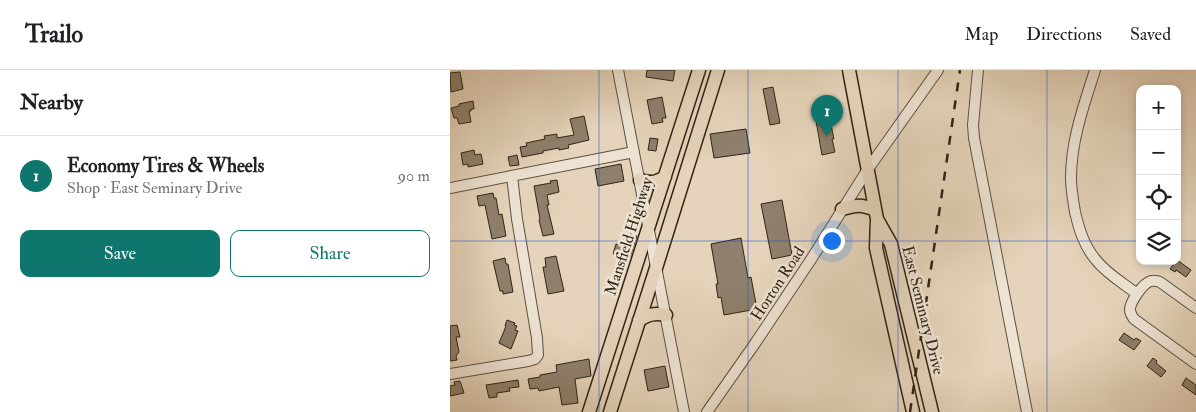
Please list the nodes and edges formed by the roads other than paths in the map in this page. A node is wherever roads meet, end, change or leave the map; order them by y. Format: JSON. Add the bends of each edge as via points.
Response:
{"nodes":[{"id":1,"x":618,"y":70,"type":"edge"},
{"id":2,"x":699,"y":70,"type":"edge"},
{"id":3,"x":718,"y":70,"type":"edge"},
{"id":4,"x":849,"y":70,"type":"edge"},
{"id":5,"x":938,"y":70,"type":"edge"},
{"id":6,"x":978,"y":70,"type":"edge"},
{"id":7,"x":1095,"y":70,"type":"edge"},
{"id":8,"x":634,"y":152,"type":"junction"},
{"id":9,"x":868,"y":169,"type":"junction"},
{"id":10,"x":512,"y":176,"type":"junction"},
{"id":11,"x":664,"y":177,"type":"junction"},
{"id":12,"x":640,"y":180,"type":"junction"},
{"id":13,"x":450,"y":188,"type":"edge"},
{"id":14,"x":842,"y":209,"type":"junction"},
{"id":15,"x":876,"y":214,"type":"junction"},
{"id":16,"x":648,"y":226,"type":"junction"},
{"id":17,"x":656,"y":268,"type":"junction"},
{"id":18,"x":1137,"y":294,"type":"junction"},
{"id":19,"x":1196,"y":308,"type":"edge"},
{"id":20,"x":666,"y":315,"type":"junction"},
{"id":21,"x":639,"y":320,"type":"junction"},
{"id":22,"x":1196,"y":364,"type":"edge"},
{"id":23,"x":450,"y":374,"type":"edge"},
{"id":24,"x":589,"y":412,"type":"edge"},
{"id":25,"x":610,"y":412,"type":"edge"},
{"id":26,"x":684,"y":412,"type":"edge"},
{"id":27,"x":707,"y":412,"type":"edge"},
{"id":28,"x":913,"y":412,"type":"edge"},
{"id":29,"x":932,"y":412,"type":"edge"},
{"id":30,"x":1027,"y":412,"type":"edge"}],
"edges":[{"from":1,"to":8,"type":"street"},
{"from":2,"to":11,"type":"main road","name":"Mansfield Highway"},
{"from":3,"to":17,"type":"main road"},
{"from":4,"to":9,"type":"main road","name":"East Seminary Drive"},
{"from":5,"to":9,"type":"street","name":"Horton Road"},
{"from":6,"to":30,"type":"street","via":[[974,138]]},
{"from":7,"to":18,"type":"street","via":[[1076,133],[1071,168],[1072,196],[1087,249],[1104,269]]},
{"from":8,"to":10,"type":"street"},
{"from":8,"to":12,"type":"street"},
{"from":9,"to":14,"type":"street","name":"Horton Road"},
{"from":9,"to":15,"type":"main road","name":"East Seminary Drive"},
{"from":10,"to":13,"type":"street"},
{"from":10,"to":23,"type":"street","via":[[538,355],[528,361]]},
{"from":11,"to":12,"type":"main road","via":[[655,183]]},
{"from":11,"to":16,"type":"main road","name":"Mansfield Highway"},
{"from":12,"to":16,"type":"street"},
{"from":14,"to":15,"type":"main road","via":[[865,206]]},
{"from":14,"to":27,"type":"street","name":"Horton Road"},
{"from":15,"to":28,"type":"main road","name":"East Seminary Drive","via":[[876,248]]},
{"from":15,"to":29,"type":"main road","name":"East Seminary Drive","via":[[891,244]]},
{"from":16,"to":17,"type":"street"},
{"from":16,"to":24,"type":"main road","name":"Mansfield Highway"},
{"from":17,"to":20,"type":"street"},
{"from":17,"to":21,"type":"main road"},
{"from":18,"to":19,"type":"street","via":[[1148,282],[1160,282]]},
{"from":18,"to":22,"type":"street","via":[[1130,310],[1134,319]]},
{"from":20,"to":21,"type":"main road","via":[[657,313]]},
{"from":20,"to":26,"type":"street"},
{"from":21,"to":25,"type":"main road"}]}
